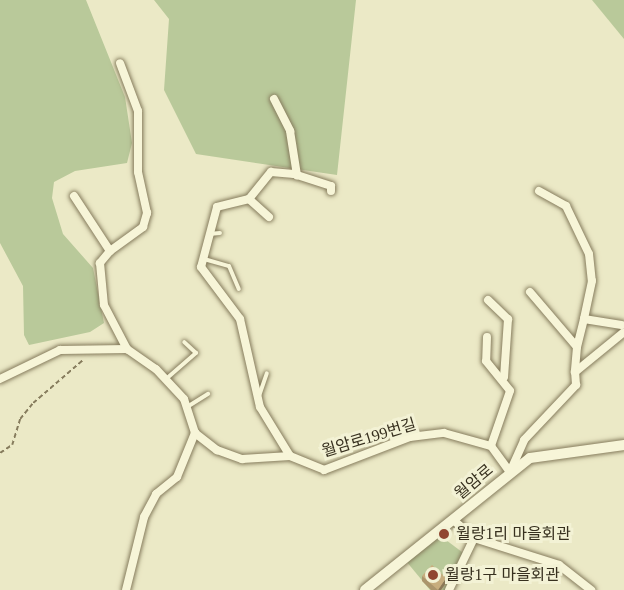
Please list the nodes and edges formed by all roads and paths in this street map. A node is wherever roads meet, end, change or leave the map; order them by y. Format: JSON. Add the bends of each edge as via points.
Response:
{"nodes":[{"id":1,"x":120,"y":63,"type":"dead end"},
{"id":2,"x":274,"y":99,"type":"dead end"},
{"id":3,"x":297,"y":176,"type":"junction"},
{"id":4,"x":330,"y":191,"type":"dead end"},
{"id":5,"x":539,"y":191,"type":"dead end"},
{"id":6,"x":74,"y":196,"type":"dead end"},
{"id":7,"x":249,"y":198,"type":"junction"},
{"id":8,"x":269,"y":217,"type":"dead end"},
{"id":9,"x":220,"y":232,"type":"dead end"},
{"id":10,"x":207,"y":234,"type":"junction"},
{"id":11,"x":110,"y":251,"type":"junction"},
{"id":12,"x":203,"y":259,"type":"junction"},
{"id":13,"x":239,"y":289,"type":"dead end"},
{"id":14,"x":530,"y":292,"type":"dead end"},
{"id":15,"x":488,"y":300,"type":"dead end"},
{"id":16,"x":584,"y":319,"type":"junction"},
{"id":17,"x":623,"y":329,"type":"edge"},
{"id":18,"x":487,"y":337,"type":"dead end"},
{"id":19,"x":184,"y":342,"type":"dead end"},
{"id":20,"x":577,"y":347,"type":"junction"},
{"id":21,"x":90,"y":348,"type":"junction"},
{"id":22,"x":128,"y":349,"type":"junction"},
{"id":23,"x":575,"y":372,"type":"junction"},
{"id":24,"x":267,"y":373,"type":"dead end"},
{"id":25,"x":504,"y":377,"type":"junction"},
{"id":26,"x":0,"y":379,"type":"edge"},
{"id":27,"x":165,"y":379,"type":"junction"},
{"id":28,"x":208,"y":394,"type":"dead end"},
{"id":29,"x":258,"y":399,"type":"junction"},
{"id":30,"x":187,"y":408,"type":"junction"},
{"id":31,"x":195,"y":434,"type":"junction"},
{"id":32,"x":624,"y":445,"type":"edge"},
{"id":33,"x":491,"y":446,"type":"junction"},
{"id":34,"x":0,"y":453,"type":"edge"},
{"id":35,"x":290,"y":456,"type":"junction"},
{"id":36,"x":510,"y":472,"type":"junction"},
{"id":37,"x":453,"y":520,"type":"junction"},
{"id":38,"x":474,"y":538,"type":"junction"},
{"id":39,"x":126,"y":590,"type":"edge"},
{"id":40,"x":365,"y":590,"type":"edge"},
{"id":41,"x":449,"y":590,"type":"edge"},
{"id":42,"x":591,"y":590,"type":"edge"}],
"edges":[{"from":1,"to":11,"type":"street","via":[[138,111],[138,172],[147,213],[143,227]]},
{"from":2,"to":3,"type":"street","via":[[290,131]]},
{"from":3,"to":4,"type":"street","via":[[331,186]]},
{"from":3,"to":7,"type":"street","via":[[271,172]]},
{"from":5,"to":16,"type":"street","via":[[566,206],[589,254],[592,281]]},
{"from":6,"to":11,"type":"street"},
{"from":7,"to":8,"type":"street"},
{"from":7,"to":10,"type":"street","via":[[217,207]]},
{"from":9,"to":10,"type":"lane"},
{"from":10,"to":12,"type":"street"},
{"from":11,"to":22,"type":"street","via":[[100,263],[104,304]]},
{"from":12,"to":13,"type":"lane","via":[[229,266]]},
{"from":12,"to":29,"type":"street","via":[[201,267],[240,319]]},
{"from":14,"to":20,"type":"street"},
{"from":15,"to":25,"type":"street","via":[[508,319]]},
{"from":16,"to":17,"type":"street"},
{"from":16,"to":20,"type":"street"},
{"from":17,"to":23,"type":"street"},
{"from":18,"to":25,"type":"street","via":[[486,361]]},
{"from":19,"to":27,"type":"lane","via":[[196,353]]},
{"from":20,"to":23,"type":"street"},
{"from":21,"to":22,"type":"street"},
{"from":21,"to":26,"type":"street","via":[[60,350]]},
{"from":21,"to":34,"type":"path","via":[[33,403],[20,419],[12,445]]},
{"from":22,"to":27,"type":"street"},
{"from":23,"to":36,"type":"street","via":[[576,385],[524,440]]},
{"from":24,"to":29,"type":"lane"},
{"from":25,"to":33,"type":"street","via":[[509,402]]},
{"from":27,"to":30,"type":"street"},
{"from":28,"to":30,"type":"lane"},
{"from":29,"to":35,"type":"street"},
{"from":30,"to":31,"type":"street"},
{"from":31,"to":35,"type":"street","name":"월암로199번길","via":[[217,450],[242,459]]},
{"from":31,"to":39,"type":"street","via":[[177,477],[156,494],[144,517]]},
{"from":32,"to":36,"type":"street","name":"월암로","via":[[530,458]]},
{"from":33,"to":35,"type":"street","name":"월암로199번길","via":[[444,433],[410,437],[324,470]]},
{"from":33,"to":36,"type":"street"},
{"from":36,"to":37,"type":"street","name":"월암로"},
{"from":37,"to":38,"type":"street"},
{"from":37,"to":40,"type":"street","name":"월암로"},
{"from":38,"to":41,"type":"street"},
{"from":38,"to":42,"type":"street","via":[[560,565]]}]}
